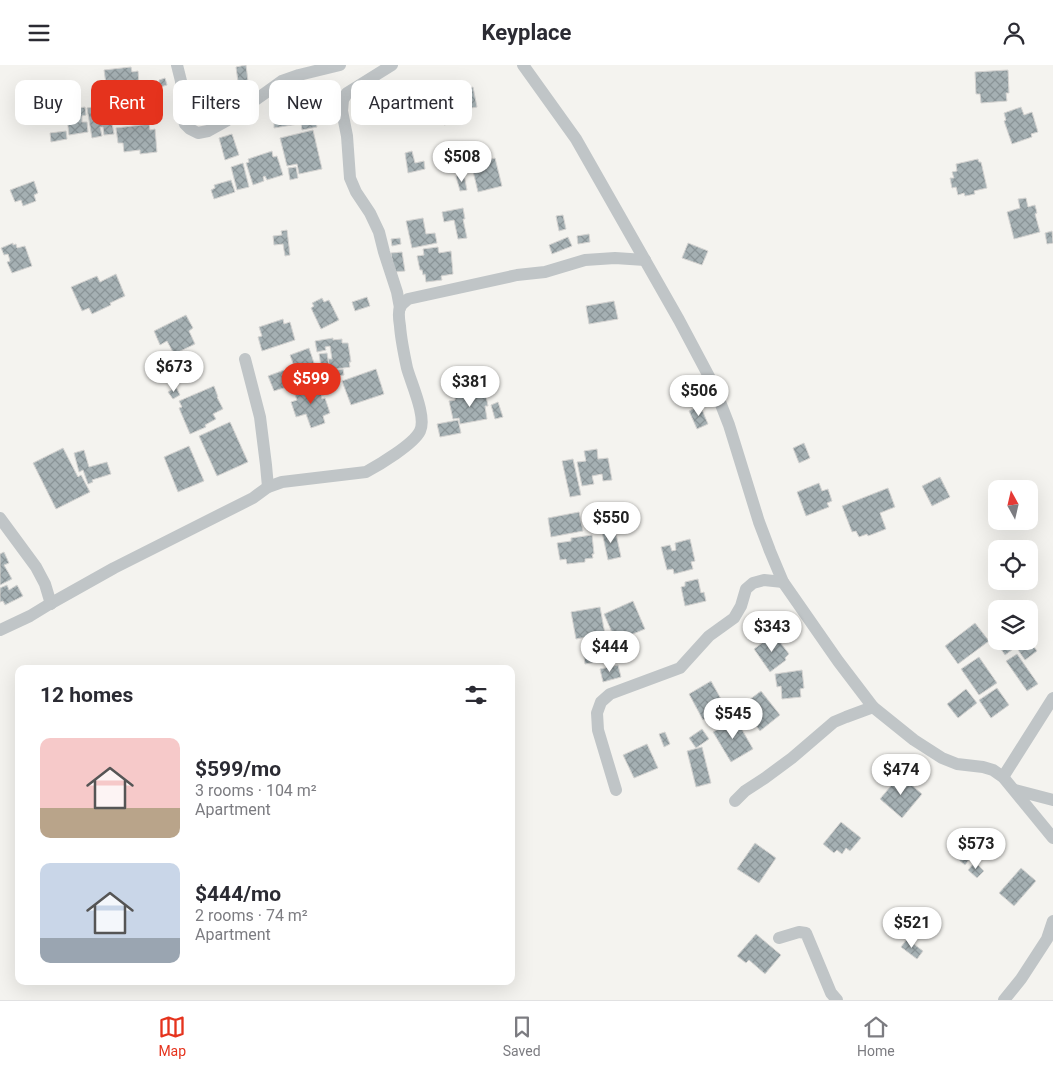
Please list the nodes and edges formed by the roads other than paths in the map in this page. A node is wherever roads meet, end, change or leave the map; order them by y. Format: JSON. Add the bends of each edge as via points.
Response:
{"nodes":[{"id":1,"x":177,"y":65,"type":"edge"},
{"id":2,"x":336,"y":65,"type":"edge"},
{"id":3,"x":392,"y":65,"type":"edge"},
{"id":4,"x":522,"y":65,"type":"edge"},
{"id":5,"x":645,"y":260,"type":"junction"},
{"id":6,"x":400,"y":308,"type":"junction"},
{"id":7,"x":245,"y":359,"type":"dead end"},
{"id":8,"x":268,"y":487,"type":"junction"},
{"id":9,"x":0,"y":518,"type":"edge"},
{"id":10,"x":783,"y":582,"type":"junction"},
{"id":11,"x":51,"y":604,"type":"junction"},
{"id":12,"x":0,"y":631,"type":"edge"},
{"id":13,"x":1053,"y":698,"type":"edge"},
{"id":14,"x":873,"y":707,"type":"junction"},
{"id":15,"x":1002,"y":777,"type":"junction"},
{"id":16,"x":616,"y":790,"type":"dead end"},
{"id":17,"x":1014,"y":790,"type":"junction"},
{"id":18,"x":1053,"y":799,"type":"edge"},
{"id":19,"x":735,"y":801,"type":"dead end"},
{"id":20,"x":1053,"y":837,"type":"edge"},
{"id":21,"x":1053,"y":921,"type":"edge"},
{"id":22,"x":779,"y":938,"type":"dead end"},
{"id":23,"x":836,"y":1000,"type":"edge"},
{"id":24,"x":1004,"y":1000,"type":"edge"}],
"edges":[{"from":1,"to":2,"type":"street","via":[[182,115],[185,124],[198,133],[226,121],[282,81]]},
{"from":3,"to":6,"type":"street","via":[[347,93],[342,111],[350,178],[379,232]]},
{"from":4,"to":5,"type":"street","via":[[576,139]]},
{"from":5,"to":6,"type":"street","via":[[584,259],[544,272],[408,299]]},
{"from":5,"to":10,"type":"street","via":[[713,384]]},
{"from":6,"to":8,"type":"street","via":[[404,354],[422,421],[416,439],[366,472],[282,482]]},
{"from":7,"to":8,"type":"street","via":[[260,417]]},
{"from":8,"to":11,"type":"street","via":[[253,498],[114,568]]},
{"from":9,"to":11,"type":"street","via":[[36,567]]},
{"from":10,"to":14,"type":"street"},
{"from":10,"to":16,"type":"street","via":[[764,579],[753,583],[746,589],[734,617],[710,636],[680,668],[610,694],[601,702],[597,713],[598,730]]},
{"from":11,"to":12,"type":"street"},
{"from":13,"to":15,"type":"street"},
{"from":14,"to":15,"type":"street","via":[[914,740],[942,757],[957,764],[993,770]]},
{"from":14,"to":19,"type":"street","via":[[834,722]]},
{"from":15,"to":17,"type":"street"},
{"from":17,"to":18,"type":"street"},
{"from":17,"to":20,"type":"street"},
{"from":21,"to":24,"type":"street","via":[[1022,979]]},
{"from":22,"to":23,"type":"street","via":[[806,933],[830,993]]}]}
